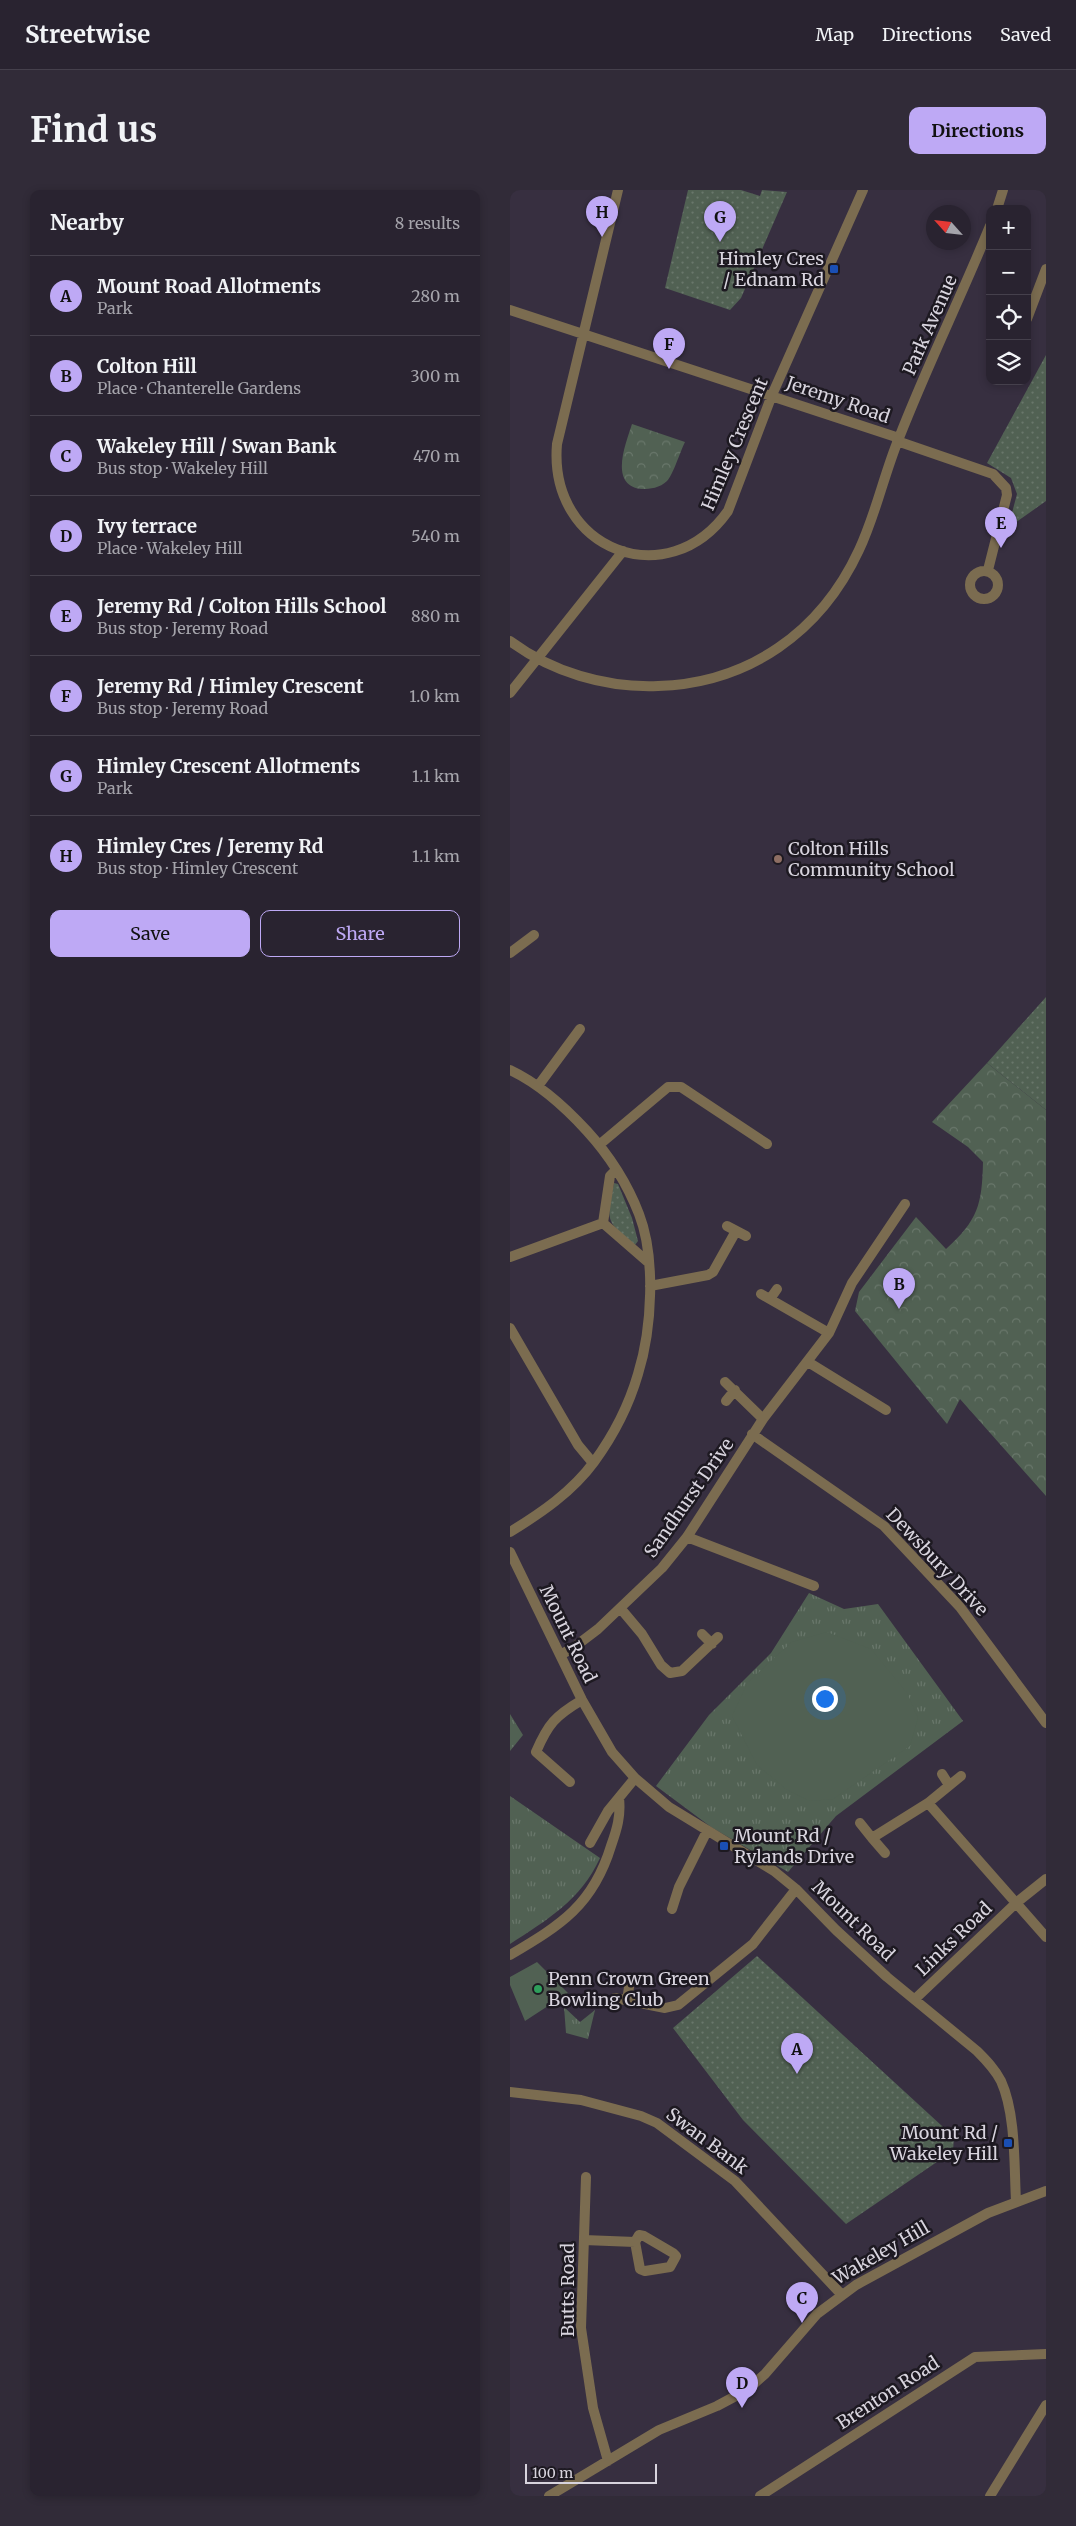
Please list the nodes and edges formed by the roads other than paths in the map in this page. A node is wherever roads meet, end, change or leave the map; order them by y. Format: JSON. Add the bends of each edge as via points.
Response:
{"nodes":[{"id":1,"x":618,"y":190,"type":"edge"},
{"id":2,"x":862,"y":190,"type":"edge"},
{"id":3,"x":1003,"y":190,"type":"edge"},
{"id":4,"x":998,"y":205,"type":"edge"},
{"id":5,"x":986,"y":235,"type":"edge"},
{"id":6,"x":1046,"y":269,"type":"edge"},
{"id":7,"x":1031,"y":308,"type":"edge"},
{"id":8,"x":510,"y":310,"type":"edge"},
{"id":9,"x":583,"y":334,"type":"junction"},
{"id":10,"x":772,"y":396,"type":"junction"},
{"id":11,"x":898,"y":440,"type":"junction"},
{"id":12,"x":623,"y":551,"type":"junction"},
{"id":13,"x":988,"y":570,"type":"dead end"},
{"id":14,"x":510,"y":641,"type":"edge"},
{"id":15,"x":538,"y":659,"type":"junction"},
{"id":16,"x":510,"y":693,"type":"edge"},
{"id":17,"x":534,"y":935,"type":"dead end"},
{"id":18,"x":510,"y":953,"type":"edge"},
{"id":19,"x":580,"y":1029,"type":"dead end"},
{"id":20,"x":510,"y":1070,"type":"edge"},
{"id":21,"x":538,"y":1086,"type":"junction"},
{"id":22,"x":599,"y":1144,"type":"junction"},
{"id":23,"x":767,"y":1144,"type":"dead end"},
{"id":24,"x":616,"y":1170,"type":"junction"},
{"id":25,"x":905,"y":1204,"type":"dead end"},
{"id":26,"x":603,"y":1223,"type":"junction"},
{"id":27,"x":746,"y":1236,"type":"dead end"},
{"id":28,"x":510,"y":1256,"type":"edge"},
{"id":29,"x":649,"y":1263,"type":"junction"},
{"id":30,"x":650,"y":1286,"type":"junction"},
{"id":31,"x":777,"y":1289,"type":"dead end"},
{"id":32,"x":510,"y":1328,"type":"edge"},
{"id":33,"x":829,"y":1333,"type":"junction"},
{"id":34,"x":808,"y":1362,"type":"junction"},
{"id":35,"x":725,"y":1382,"type":"dead end"},
{"id":36,"x":735,"y":1390,"type":"junction"},
{"id":37,"x":726,"y":1401,"type":"dead end"},
{"id":38,"x":886,"y":1410,"type":"dead end"},
{"id":39,"x":763,"y":1419,"type":"junction"},
{"id":40,"x":752,"y":1434,"type":"junction"},
{"id":41,"x":593,"y":1462,"type":"junction"},
{"id":42,"x":510,"y":1532,"type":"edge"},
{"id":43,"x":687,"y":1537,"type":"junction"},
{"id":44,"x":510,"y":1552,"type":"edge"},
{"id":45,"x":814,"y":1586,"type":"dead end"},
{"id":46,"x":621,"y":1609,"type":"junction"},
{"id":47,"x":702,"y":1634,"type":"dead end"},
{"id":48,"x":560,"y":1655,"type":"junction"},
{"id":49,"x":582,"y":1700,"type":"junction"},
{"id":50,"x":1046,"y":1723,"type":"edge"},
{"id":51,"x":942,"y":1774,"type":"dead end"},
{"id":52,"x":962,"y":1776,"type":"dead end"},
{"id":53,"x":635,"y":1778,"type":"junction"},
{"id":54,"x":570,"y":1782,"type":"dead end"},
{"id":55,"x":949,"y":1785,"type":"junction"},
{"id":56,"x":619,"y":1798,"type":"junction"},
{"id":57,"x":928,"y":1803,"type":"junction"},
{"id":58,"x":601,"y":1823,"type":"junction"},
{"id":59,"x":860,"y":1823,"type":"dead end"},
{"id":60,"x":707,"y":1830,"type":"junction"},
{"id":61,"x":616,"y":1831,"type":"junction"},
{"id":62,"x":872,"y":1838,"type":"junction"},
{"id":63,"x":590,"y":1843,"type":"dead end"},
{"id":64,"x":885,"y":1853,"type":"dead end"},
{"id":65,"x":1046,"y":1879,"type":"edge"},
{"id":66,"x":796,"y":1889,"type":"junction"},
{"id":67,"x":1016,"y":1902,"type":"junction"},
{"id":68,"x":672,"y":1909,"type":"dead end"},
{"id":69,"x":1046,"y":1937,"type":"edge"},
{"id":70,"x":510,"y":1955,"type":"edge"},
{"id":71,"x":629,"y":1987,"type":"dead end"},
{"id":72,"x":615,"y":1998,"type":"dead end"},
{"id":73,"x":915,"y":1999,"type":"junction"},
{"id":74,"x":627,"y":2001,"type":"junction"},
{"id":75,"x":510,"y":2092,"type":"edge"},
{"id":76,"x":586,"y":2177,"type":"dead end"},
{"id":77,"x":1046,"y":2191,"type":"edge"},
{"id":78,"x":1016,"y":2201,"type":"junction"},
{"id":79,"x":584,"y":2240,"type":"junction"},
{"id":80,"x":634,"y":2242,"type":"dead end"},
{"id":81,"x":841,"y":2294,"type":"junction"},
{"id":82,"x":1046,"y":2354,"type":"edge"},
{"id":83,"x":1046,"y":2405,"type":"edge"},
{"id":84,"x":608,"y":2461,"type":"junction"},
{"id":85,"x":549,"y":2496,"type":"edge"},
{"id":86,"x":760,"y":2496,"type":"edge"},
{"id":87,"x":990,"y":2496,"type":"edge"}],
"edges":[{"from":1,"to":9,"type":"street","name":"Himley Crescent"},
{"from":2,"to":10,"type":"street","name":"Himley Crescent"},
{"from":3,"to":4,"type":"street"},
{"from":5,"to":11,"type":"street","name":"Park Avenue"},
{"from":6,"to":7,"type":"street"},
{"from":8,"to":9,"type":"street","name":"Jeremy Road"},
{"from":9,"to":10,"type":"street","name":"Jeremy Road"},
{"from":9,"to":12,"type":"street","name":"Himley Crescent","via":[[557,444],[557,479],[567,506],[579,524],[599,541]]},
{"from":10,"to":11,"type":"street","name":"Jeremy Road"},
{"from":10,"to":12,"type":"street","name":"Himley Crescent","via":[[731,504],[716,527],[690,545],[667,552]]},
{"from":11,"to":13,"type":"street","name":"Jeremy Road","via":[[993,474],[1006,488]]},
{"from":11,"to":15,"type":"street","name":"Park Avenue","via":[[860,548],[846,576],[816,614],[773,653],[742,670],[669,686],[602,682]]},
{"from":12,"to":15,"type":"street"},
{"from":14,"to":15,"type":"street","name":"Park Avenue"},
{"from":15,"to":16,"type":"street"},
{"from":17,"to":18,"type":"street"},
{"from":19,"to":21,"type":"street"},
{"from":20,"to":21,"type":"street"},
{"from":21,"to":22,"type":"street","via":[[567,1109]]},
{"from":22,"to":23,"type":"street","via":[[668,1087],[675,1086]]},
{"from":22,"to":24,"type":"street"},
{"from":24,"to":26,"type":"street","via":[[610,1176]]},
{"from":24,"to":29,"type":"street","via":[[639,1214]]},
{"from":25,"to":33,"type":"street","name":"Sandhurst Drive","via":[[852,1283]]},
{"from":26,"to":28,"type":"street"},
{"from":26,"to":29,"type":"street"},
{"from":27,"to":30,"type":"street","via":[[732,1228],[713,1272],[708,1275]]},
{"from":29,"to":30,"type":"street"},
{"from":30,"to":41,"type":"street","via":[[647,1332],[638,1375],[610,1438]]},
{"from":31,"to":33,"type":"street","via":[[765,1297]]},
{"from":32,"to":41,"type":"street","via":[[578,1445]]},
{"from":33,"to":34,"type":"street","name":"Sandhurst Drive"},
{"from":34,"to":38,"type":"street"},
{"from":34,"to":39,"type":"street","name":"Sandhurst Drive"},
{"from":35,"to":36,"type":"street"},
{"from":36,"to":37,"type":"street"},
{"from":36,"to":39,"type":"street"},
{"from":39,"to":40,"type":"street","name":"Sandhurst Drive"},
{"from":40,"to":43,"type":"street","name":"Sandhurst Drive"},
{"from":40,"to":50,"type":"street","name":"Dewsbury Drive","via":[[884,1526],[960,1607]]},
{"from":41,"to":42,"type":"street","via":[[576,1483],[548,1508]]},
{"from":43,"to":45,"type":"street"},
{"from":43,"to":46,"type":"street","name":"Sandhurst Drive","via":[[662,1568]]},
{"from":44,"to":48,"type":"street","name":"Mount Road"},
{"from":46,"to":47,"type":"street","via":[[642,1634],[661,1665],[670,1672],[682,1671],[715,1641]]},
{"from":46,"to":48,"type":"street","name":"Sandhurst Drive","via":[[586,1639]]},
{"from":48,"to":49,"type":"street","name":"Mount Road"},
{"from":49,"to":53,"type":"street","name":"Mount Road","via":[[612,1752]]},
{"from":49,"to":54,"type":"street","via":[[559,1714],[543,1734],[536,1752]]},
{"from":51,"to":55,"type":"street"},
{"from":52,"to":55,"type":"street"},
{"from":53,"to":56,"type":"street"},
{"from":53,"to":60,"type":"street","name":"Mount Road","via":[[669,1807]]},
{"from":55,"to":57,"type":"street"},
{"from":56,"to":58,"type":"street"},
{"from":56,"to":61,"type":"street","via":[[621,1816]]},
{"from":57,"to":62,"type":"street"},
{"from":57,"to":67,"type":"street","name":"Links Road"},
{"from":58,"to":61,"type":"street"},
{"from":58,"to":63,"type":"street"},
{"from":59,"to":62,"type":"street"},
{"from":60,"to":66,"type":"street","name":"Mount Road","via":[[774,1871]]},
{"from":60,"to":68,"type":"street","via":[[679,1887]]},
{"from":61,"to":70,"type":"street","via":[[604,1870],[585,1899],[561,1922]]},
{"from":62,"to":64,"type":"street"},
{"from":65,"to":67,"type":"street"},
{"from":66,"to":73,"type":"street","name":"Mount Road","via":[[836,1930]]},
{"from":66,"to":74,"type":"street","via":[[753,1944],[678,2005],[665,2008]]},
{"from":67,"to":69,"type":"street","name":"Links Road"},
{"from":67,"to":73,"type":"street","name":"Links Road"},
{"from":71,"to":74,"type":"street"},
{"from":72,"to":74,"type":"street"},
{"from":73,"to":78,"type":"street","name":"Mount Road","via":[[977,2051],[992,2066],[1001,2082],[1009,2113]]},
{"from":75,"to":81,"type":"street","name":"Swan Bank","via":[[581,2100],[657,2123],[735,2181]]},
{"from":76,"to":79,"type":"street","name":"Butts Road"},
{"from":77,"to":78,"type":"street","name":"Wakeley Hill"},
{"from":78,"to":81,"type":"street","name":"Wakeley Hill","via":[[951,2232]]},
{"from":79,"to":80,"type":"street"},
{"from":79,"to":84,"type":"street","name":"Butts Road","via":[[581,2328],[593,2408]]},
{"from":81,"to":84,"type":"street","name":"Wakeley Hill","via":[[817,2314],[747,2390],[659,2430]]},
{"from":82,"to":86,"type":"street","name":"Brenton Road","via":[[975,2357]]},
{"from":83,"to":87,"type":"street"},
{"from":84,"to":85,"type":"street","name":"Wakeley Hill"}]}
